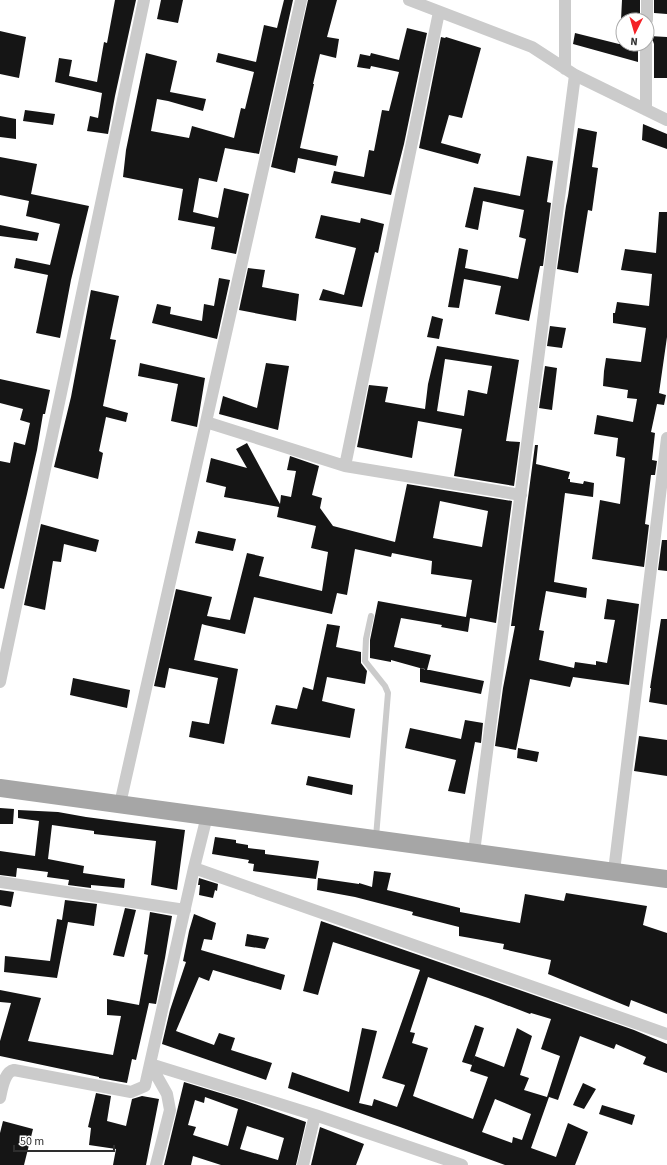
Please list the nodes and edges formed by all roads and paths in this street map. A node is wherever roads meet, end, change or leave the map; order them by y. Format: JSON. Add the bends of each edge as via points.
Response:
{"nodes":[{"id":1,"x":144,"y":0,"type":"edge"},
{"id":2,"x":301,"y":0,"type":"edge"},
{"id":3,"x":409,"y":0,"type":"edge"},
{"id":4,"x":565,"y":0,"type":"edge"},
{"id":5,"x":647,"y":0,"type":"edge"},
{"id":6,"x":439,"y":12,"type":"junction"},
{"id":7,"x":647,"y":12,"type":"edge"},
{"id":8,"x":646,"y":52,"type":"edge"},
{"id":9,"x":570,"y":72,"type":"junction"},
{"id":10,"x":646,"y":110,"type":"junction"},
{"id":11,"x":667,"y":120,"type":"edge"},
{"id":12,"x":206,"y":422,"type":"junction"},
{"id":13,"x":667,"y":438,"type":"edge"},
{"id":14,"x":345,"y":466,"type":"junction"},
{"id":15,"x":520,"y":495,"type":"junction"},
{"id":16,"x":371,"y":616,"type":"dead end"},
{"id":17,"x":0,"y":682,"type":"edge"},
{"id":18,"x":0,"y":788,"type":"edge"},
{"id":19,"x":120,"y":804,"type":"junction"},
{"id":20,"x":207,"y":816,"type":"junction"},
{"id":21,"x":375,"y":839,"type":"junction"},
{"id":22,"x":474,"y":852,"type":"junction"},
{"id":23,"x":194,"y":868,"type":"junction"},
{"id":24,"x":614,"y":871,"type":"junction"},
{"id":25,"x":667,"y":878,"type":"edge"},
{"id":26,"x":0,"y":882,"type":"edge"},
{"id":27,"x":185,"y":910,"type":"junction"},
{"id":28,"x":667,"y":1034,"type":"edge"},
{"id":29,"x":150,"y":1064,"type":"junction"},
{"id":30,"x":1,"y":1092,"type":"edge"},
{"id":31,"x":315,"y":1115,"type":"junction"},
{"id":32,"x":450,"y":1163,"type":"edge"},
{"id":33,"x":156,"y":1165,"type":"edge"},
{"id":34,"x":303,"y":1165,"type":"edge"},
{"id":35,"x":462,"y":1165,"type":"edge"}],
"edges":[{"from":1,"to":17,"type":"street"},
{"from":2,"to":12,"type":"street"},
{"from":3,"to":6,"type":"street"},
{"from":4,"to":9,"type":"street"},
{"from":5,"to":7,"type":"street"},
{"from":6,"to":9,"type":"street","via":[[532,47]]},
{"from":6,"to":14,"type":"street"},
{"from":8,"to":10,"type":"street"},
{"from":9,"to":10,"type":"street"},
{"from":9,"to":15,"type":"street"},
{"from":10,"to":11,"type":"street"},
{"from":12,"to":14,"type":"street"},
{"from":12,"to":19,"type":"street"},
{"from":13,"to":24,"type":"street"},
{"from":14,"to":15,"type":"street"},
{"from":15,"to":22,"type":"street"},
{"from":16,"to":21,"type":"lane","via":[[364,661],[388,693]]},
{"from":18,"to":19,"type":"main road"},
{"from":19,"to":20,"type":"main road"},
{"from":20,"to":21,"type":"main road"},
{"from":20,"to":23,"type":"street"},
{"from":21,"to":22,"type":"main road"},
{"from":22,"to":24,"type":"main road"},
{"from":23,"to":27,"type":"street"},
{"from":23,"to":28,"type":"street"},
{"from":24,"to":25,"type":"main road"},
{"from":26,"to":27,"type":"street"},
{"from":27,"to":29,"type":"street"},
{"from":29,"to":30,"type":"street","via":[[145,1086],[131,1092],[14,1070],[7,1074]]},
{"from":29,"to":31,"type":"street"},
{"from":29,"to":33,"type":"street","via":[[167,1094],[170,1110]]},
{"from":31,"to":32,"type":"street"},
{"from":31,"to":34,"type":"street"},
{"from":32,"to":35,"type":"street"}]}
